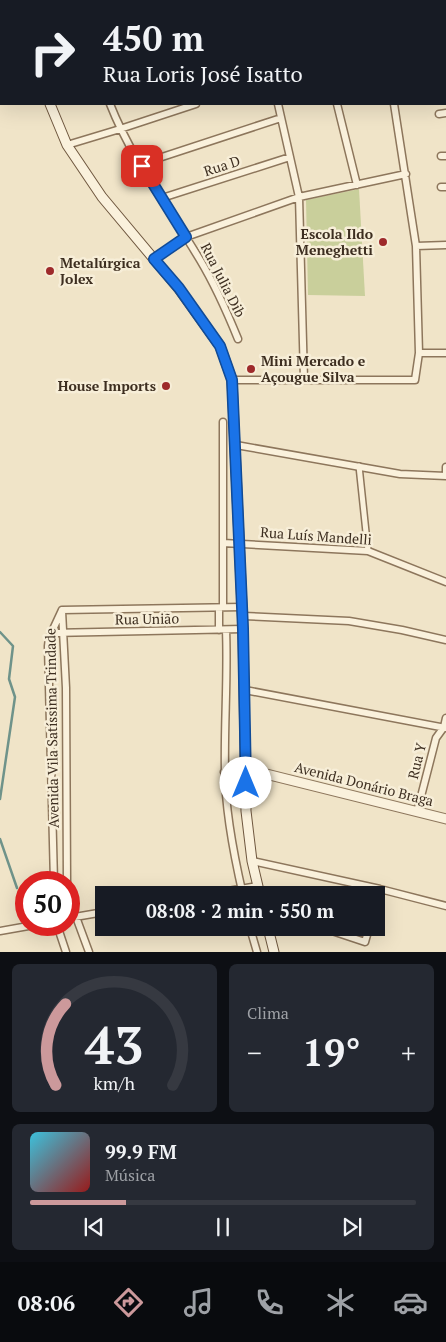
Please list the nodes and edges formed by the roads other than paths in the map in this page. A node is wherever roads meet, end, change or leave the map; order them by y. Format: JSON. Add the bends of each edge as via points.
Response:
{"nodes":[{"id":1,"x":50,"y":105,"type":"edge"},
{"id":2,"x":110,"y":105,"type":"edge"},
{"id":3,"x":193,"y":105,"type":"edge"},
{"id":4,"x":278,"y":105,"type":"edge"},
{"id":5,"x":337,"y":105,"type":"edge"},
{"id":6,"x":394,"y":105,"type":"edge"},
{"id":7,"x":281,"y":118,"type":"junction"},
{"id":8,"x":120,"y":129,"type":"junction"},
{"id":9,"x":67,"y":145,"type":"junction"},
{"id":10,"x":290,"y":157,"type":"junction"},
{"id":11,"x":142,"y":166,"type":"junction"},
{"id":12,"x":406,"y":174,"type":"junction"},
{"id":13,"x":357,"y":185,"type":"junction"},
{"id":14,"x":299,"y":197,"type":"junction"},
{"id":15,"x":162,"y":198,"type":"junction"},
{"id":16,"x":186,"y":237,"type":"junction"},
{"id":17,"x":416,"y":246,"type":"junction"},
{"id":18,"x":446,"y":246,"type":"edge"},
{"id":19,"x":154,"y":259,"type":"junction"},
{"id":20,"x":238,"y":339,"type":"dead end"},
{"id":21,"x":419,"y":353,"type":"junction"},
{"id":22,"x":446,"y":353,"type":"edge"},
{"id":23,"x":304,"y":379,"type":"junction"},
{"id":24,"x":232,"y":380,"type":"junction"},
{"id":25,"x":223,"y":422,"type":"dead end"},
{"id":26,"x":236,"y":445,"type":"junction"},
{"id":27,"x":359,"y":466,"type":"junction"},
{"id":28,"x":446,"y":467,"type":"edge"},
{"id":29,"x":446,"y":476,"type":"edge"},
{"id":30,"x":223,"y":543,"type":"junction"},
{"id":31,"x":239,"y":543,"type":"junction"},
{"id":32,"x":368,"y":551,"type":"junction"},
{"id":33,"x":445,"y":579,"type":"edge"},
{"id":34,"x":221,"y":608,"type":"junction"},
{"id":35,"x":62,"y":610,"type":"junction"},
{"id":36,"x":242,"y":611,"type":"junction"},
{"id":37,"x":243,"y":629,"type":"junction"},
{"id":38,"x":223,"y":630,"type":"junction"},
{"id":39,"x":63,"y":632,"type":"junction"},
{"id":40,"x":51,"y":633,"type":"junction"},
{"id":41,"x":446,"y":640,"type":"edge"},
{"id":42,"x":244,"y":690,"type":"junction"},
{"id":43,"x":446,"y":718,"type":"edge"},
{"id":44,"x":445,"y":728,"type":"edge"},
{"id":45,"x":246,"y":769,"type":"junction"},
{"id":46,"x":224,"y":772,"type":"junction"},
{"id":47,"x":417,"y":812,"type":"junction"},
{"id":48,"x":446,"y":819,"type":"edge"},
{"id":49,"x":252,"y":861,"type":"junction"},
{"id":50,"x":54,"y":871,"type":"edge"},
{"id":51,"x":67,"y":871,"type":"edge"},
{"id":52,"x":241,"y":886,"type":"edge"},
{"id":53,"x":258,"y":886,"type":"edge"},
{"id":54,"x":366,"y":886,"type":"edge"},
{"id":55,"x":385,"y":890,"type":"edge"},
{"id":56,"x":446,"y":906,"type":"edge"},
{"id":57,"x":95,"y":914,"type":"edge"},
{"id":58,"x":80,"y":916,"type":"edge"},
{"id":59,"x":15,"y":928,"type":"edge"},
{"id":60,"x":0,"y":931,"type":"edge"},
{"id":61,"x":80,"y":934,"type":"edge"},
{"id":62,"x":61,"y":936,"type":"edge"},
{"id":63,"x":252,"y":936,"type":"edge"},
{"id":64,"x":270,"y":936,"type":"edge"},
{"id":65,"x":347,"y":936,"type":"edge"},
{"id":66,"x":367,"y":936,"type":"edge"},
{"id":67,"x":66,"y":952,"type":"edge"},
{"id":68,"x":89,"y":952,"type":"edge"},
{"id":69,"x":257,"y":952,"type":"edge"},
{"id":70,"x":274,"y":952,"type":"edge"}],
"edges":[{"from":1,"to":9,"type":"main road"},
{"from":2,"to":8,"type":"street","name":"Rua Julia Dib"},
{"from":3,"to":8,"type":"street"},
{"from":4,"to":7,"type":"street"},
{"from":5,"to":13,"type":"street"},
{"from":6,"to":12,"type":"street"},
{"from":7,"to":10,"type":"street"},
{"from":7,"to":11,"type":"street"},
{"from":8,"to":9,"type":"street"},
{"from":8,"to":11,"type":"street","name":"Rua Julia Dib"},
{"from":9,"to":19,"type":"main road","via":[[102,197]]},
{"from":10,"to":14,"type":"street"},
{"from":10,"to":15,"type":"street","name":"Rua D"},
{"from":11,"to":15,"type":"street","name":"Rua Julia Dib"},
{"from":12,"to":13,"type":"street"},
{"from":12,"to":17,"type":"street"},
{"from":13,"to":14,"type":"street"},
{"from":14,"to":16,"type":"street"},
{"from":14,"to":23,"type":"street"},
{"from":15,"to":16,"type":"street","name":"Rua Julia Dib"},
{"from":16,"to":19,"type":"street"},
{"from":16,"to":20,"type":"street","name":"Rua Julia Dib","via":[[220,296]]},
{"from":17,"to":18,"type":"street"},
{"from":17,"to":21,"type":"street"},
{"from":19,"to":24,"type":"main road","via":[[220,346]]},
{"from":21,"to":22,"type":"street"},
{"from":21,"to":23,"type":"street","via":[[415,380]]},
{"from":23,"to":24,"type":"street"},
{"from":24,"to":26,"type":"main road"},
{"from":25,"to":30,"type":"street"},
{"from":26,"to":27,"type":"street"},
{"from":26,"to":31,"type":"main road"},
{"from":27,"to":29,"type":"street","via":[[400,474]]},
{"from":27,"to":32,"type":"street"},
{"from":28,"to":29,"type":"street"},
{"from":30,"to":31,"type":"street","name":"Rua Luís Mandelli"},
{"from":30,"to":34,"type":"street"},
{"from":31,"to":32,"type":"street","name":"Rua Luís Mandelli"},
{"from":31,"to":36,"type":"main road"},
{"from":32,"to":33,"type":"street","name":"Rua Luís Mandelli"},
{"from":34,"to":35,"type":"street","name":"Rua União"},
{"from":34,"to":36,"type":"street","name":"Rua União"},
{"from":34,"to":38,"type":"street"},
{"from":35,"to":39,"type":"street","name":"Avenida Vila Satíssima Trindade"},
{"from":35,"to":40,"type":"street","name":"Avenida Vila Satíssima Trindade"},
{"from":36,"to":37,"type":"main road"},
{"from":36,"to":41,"type":"street","name":"Rua União","via":[[349,621]]},
{"from":37,"to":38,"type":"street","name":"Rua União"},
{"from":37,"to":42,"type":"main road"},
{"from":38,"to":39,"type":"street","name":"Rua União"},
{"from":38,"to":46,"type":"street","via":[[228,659]]},
{"from":39,"to":40,"type":"street","name":"Rua União"},
{"from":39,"to":51,"type":"street","name":"Avenida Vila Satíssima Trindade"},
{"from":40,"to":50,"type":"street","name":"Avenida Vila Satíssima Trindade","via":[[48,646]]},
{"from":42,"to":44,"type":"street"},
{"from":42,"to":45,"type":"main road"},
{"from":43,"to":44,"type":"street","name":"Rua Y"},
{"from":44,"to":47,"type":"street","name":"Rua Y","via":[[436,738]]},
{"from":45,"to":46,"type":"street"},
{"from":45,"to":47,"type":"main road","name":"Avenida Donário Braga"},
{"from":45,"to":49,"type":"main road","via":[[246,811]]},
{"from":46,"to":52,"type":"street"},
{"from":47,"to":48,"type":"main road","name":"Avenida Donário Braga"},
{"from":49,"to":53,"type":"main road"},
{"from":49,"to":54,"type":"street"},
{"from":55,"to":56,"type":"street"},
{"from":57,"to":58,"type":"street"},
{"from":59,"to":60,"type":"street"},
{"from":61,"to":68,"type":"street"},
{"from":62,"to":67,"type":"street"},
{"from":63,"to":69,"type":"street"},
{"from":64,"to":70,"type":"main road"},
{"from":65,"to":66,"type":"street","via":[[365,942]]}]}
